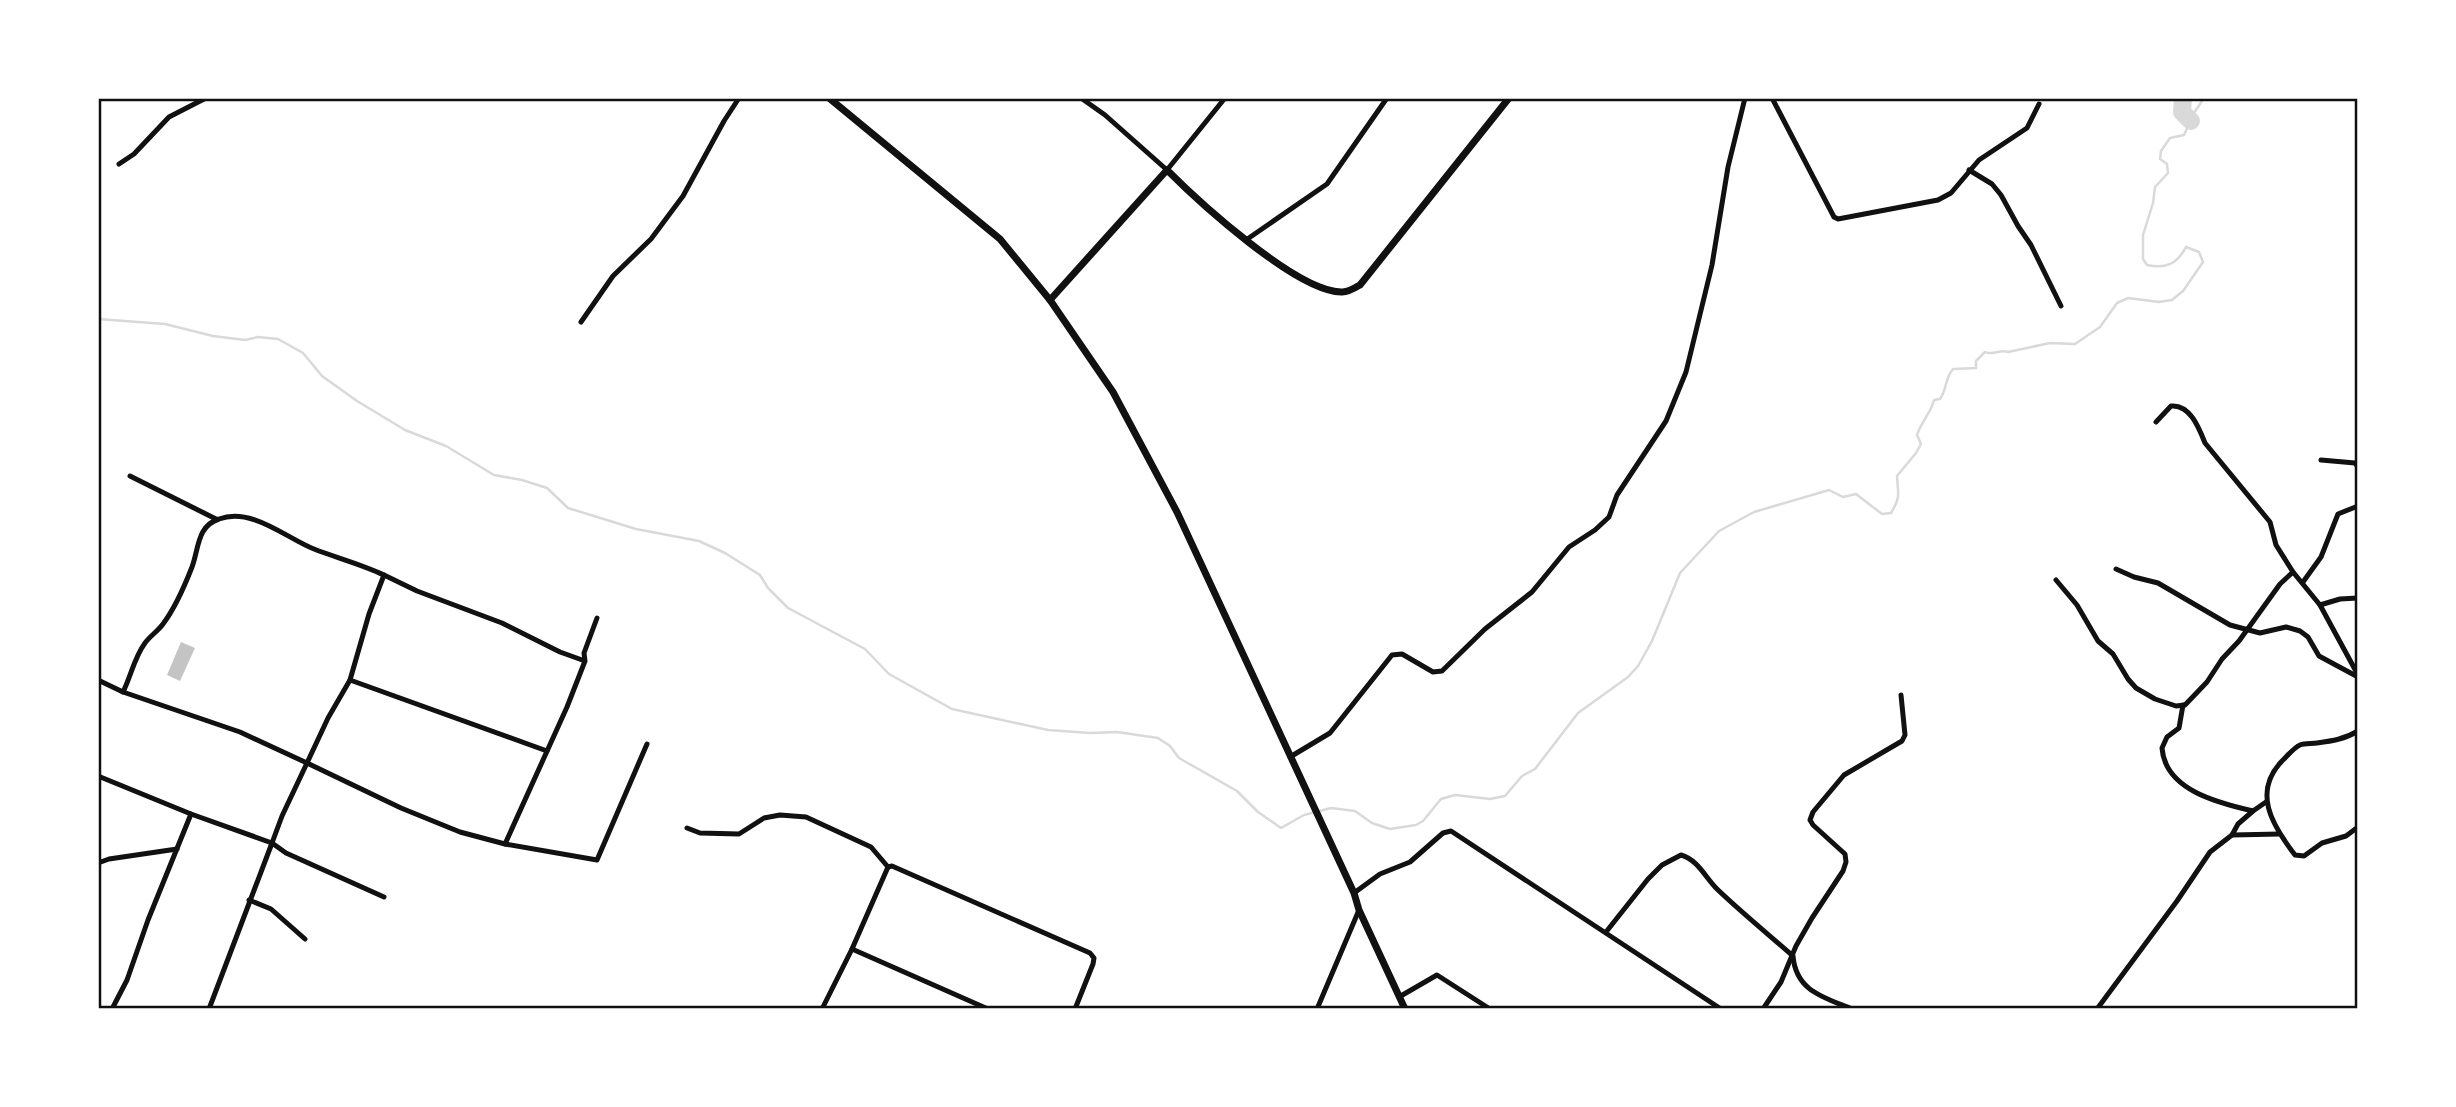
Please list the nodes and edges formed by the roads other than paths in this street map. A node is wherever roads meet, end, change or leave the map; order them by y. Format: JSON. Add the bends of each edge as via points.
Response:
{"nodes":[{"id":1,"x":206,"y":98,"type":"edge"},
{"id":2,"x":739,"y":98,"type":"edge"},
{"id":3,"x":830,"y":98,"type":"edge"},
{"id":4,"x":1075,"y":98,"type":"edge"},
{"id":5,"x":1226,"y":98,"type":"edge"},
{"id":6,"x":1387,"y":98,"type":"edge"},
{"id":7,"x":1509,"y":98,"type":"edge"},
{"id":8,"x":1745,"y":98,"type":"edge"},
{"id":9,"x":1772,"y":98,"type":"edge"},
{"id":10,"x":1082,"y":99,"type":"edge"},
{"id":11,"x":2039,"y":104,"type":"dead end"},
{"id":12,"x":119,"y":164,"type":"dead end"},
{"id":13,"x":1167,"y":170,"type":"junction"},
{"id":14,"x":1969,"y":170,"type":"junction"},
{"id":15,"x":1246,"y":240,"type":"junction"},
{"id":16,"x":1050,"y":300,"type":"junction"},
{"id":17,"x":2061,"y":306,"type":"dead end"},
{"id":18,"x":580,"y":322,"type":"dead end"},
{"id":19,"x":2157,"y":422,"type":"dead end"},
{"id":20,"x":2321,"y":460,"type":"dead end"},
{"id":21,"x":2358,"y":467,"type":"edge"},
{"id":22,"x":130,"y":476,"type":"dead end"},
{"id":23,"x":2358,"y":506,"type":"edge"},
{"id":24,"x":216,"y":519,"type":"junction"},
{"id":25,"x":2116,"y":569,"type":"dead end"},
{"id":26,"x":2293,"y":572,"type":"junction"},
{"id":27,"x":384,"y":575,"type":"junction"},
{"id":28,"x":2056,"y":580,"type":"dead end"},
{"id":29,"x":2303,"y":582,"type":"junction"},
{"id":30,"x":2358,"y":598,"type":"edge"},
{"id":31,"x":2320,"y":605,"type":"junction"},
{"id":32,"x":597,"y":618,"type":"dead end"},
{"id":33,"x":2246,"y":630,"type":"junction"},
{"id":34,"x":585,"y":661,"type":"junction"},
{"id":35,"x":2358,"y":676,"type":"edge"},
{"id":36,"x":98,"y":680,"type":"edge"},
{"id":37,"x":350,"y":680,"type":"junction"},
{"id":38,"x":123,"y":692,"type":"junction"},
{"id":39,"x":1900,"y":695,"type":"dead end"},
{"id":40,"x":2183,"y":705,"type":"junction"},
{"id":41,"x":2358,"y":731,"type":"edge"},
{"id":42,"x":647,"y":744,"type":"dead end"},
{"id":43,"x":547,"y":751,"type":"junction"},
{"id":44,"x":1290,"y":757,"type":"junction"},
{"id":45,"x":307,"y":763,"type":"junction"},
{"id":46,"x":98,"y":776,"type":"edge"},
{"id":47,"x":2266,"y":802,"type":"junction"},
{"id":48,"x":2253,"y":811,"type":"junction"},
{"id":49,"x":191,"y":814,"type":"junction"},
{"id":50,"x":2358,"y":827,"type":"edge"},
{"id":51,"x":687,"y":828,"type":"dead end"},
{"id":52,"x":2280,"y":834,"type":"junction"},
{"id":53,"x":2232,"y":835,"type":"junction"},
{"id":54,"x":272,"y":843,"type":"junction"},
{"id":55,"x":505,"y":844,"type":"junction"},
{"id":56,"x":177,"y":849,"type":"junction"},
{"id":57,"x":98,"y":863,"type":"edge"},
{"id":58,"x":888,"y":867,"type":"junction"},
{"id":59,"x":1354,"y":893,"type":"junction"},
{"id":60,"x":384,"y":897,"type":"dead end"},
{"id":61,"x":249,"y":900,"type":"junction"},
{"id":62,"x":1359,"y":910,"type":"junction"},
{"id":63,"x":1606,"y":932,"type":"junction"},
{"id":64,"x":306,"y":939,"type":"dead end"},
{"id":65,"x":852,"y":948,"type":"junction"},
{"id":66,"x":1793,"y":956,"type":"junction"},
{"id":67,"x":1399,"y":997,"type":"junction"},
{"id":68,"x":113,"y":1009,"type":"edge"},
{"id":69,"x":209,"y":1009,"type":"edge"},
{"id":70,"x":822,"y":1009,"type":"edge"},
{"id":71,"x":988,"y":1009,"type":"edge"},
{"id":72,"x":1074,"y":1009,"type":"edge"},
{"id":73,"x":1317,"y":1009,"type":"edge"},
{"id":74,"x":1405,"y":1009,"type":"edge"},
{"id":75,"x":1490,"y":1009,"type":"edge"},
{"id":76,"x":1721,"y":1009,"type":"edge"},
{"id":77,"x":1763,"y":1009,"type":"edge"},
{"id":78,"x":1852,"y":1009,"type":"edge"},
{"id":79,"x":2098,"y":1009,"type":"edge"}],
"edges":[{"from":1,"to":12,"type":"street","via":[[169,117]]},
{"from":2,"to":18,"type":"street","via":[[683,196],[651,239],[613,276]]},
{"from":3,"to":16,"type":"street","via":[[1000,239]]},
{"from":4,"to":10,"type":"street"},
{"from":5,"to":13,"type":"street"},
{"from":6,"to":15,"type":"street","via":[[1327,184]]},
{"from":7,"to":15,"type":"street","via":[[1360,285],[1343,293],[1331,290],[1300,277]]},
{"from":8,"to":44,"type":"street","via":[[1686,372],[1677,399],[1617,495],[1609,517],[1569,547],[1532,592],[1442,671],[1433,671],[1402,654],[1392,655],[1330,733]]},
{"from":9,"to":14,"type":"street","via":[[1836,219],[1938,200],[1951,193]]},
{"from":10,"to":13,"type":"street"},
{"from":11,"to":14,"type":"street","via":[[2026,128]]},
{"from":13,"to":15,"type":"street"},
{"from":13,"to":16,"type":"street"},
{"from":14,"to":17,"type":"street","via":[[2001,195]]},
{"from":16,"to":44,"type":"street","via":[[1113,392],[1177,512]]},
{"from":19,"to":26,"type":"street","via":[[2171,405],[2185,408],[2204,443],[2270,522],[2276,545]]},
{"from":20,"to":21,"type":"street","via":[[2348,461]]},
{"from":22,"to":24,"type":"street"},
{"from":23,"to":29,"type":"street","via":[[2338,514],[2321,557]]},
{"from":24,"to":27,"type":"street","via":[[252,520],[314,550]]},
{"from":24,"to":38,"type":"street","via":[[201,533],[184,585],[163,624],[139,653]]},
{"from":25,"to":33,"type":"street","via":[[2158,583],[2222,622]]},
{"from":26,"to":29,"type":"street"},
{"from":26,"to":33,"type":"street"},
{"from":27,"to":34,"type":"street"},
{"from":27,"to":37,"type":"street"},
{"from":28,"to":40,"type":"street","via":[[2136,688],[2155,699]]},
{"from":29,"to":31,"type":"street"},
{"from":30,"to":31,"type":"street"},
{"from":31,"to":35,"type":"street"},
{"from":32,"to":34,"type":"street"},
{"from":33,"to":35,"type":"street","via":[[2267,633],[2286,627],[2300,631],[2319,656]]},
{"from":33,"to":40,"type":"street","via":[[2207,682]]},
{"from":34,"to":43,"type":"street"},
{"from":36,"to":38,"type":"street"},
{"from":37,"to":43,"type":"street"},
{"from":37,"to":45,"type":"street"},
{"from":38,"to":45,"type":"street","via":[[240,732]]},
{"from":39,"to":66,"type":"street","via":[[1902,741],[1844,775],[1813,812],[1813,825],[1845,854],[1846,862]]},
{"from":40,"to":48,"type":"street","via":[[2179,729],[2167,737],[2162,748],[2165,768],[2207,798]]},
{"from":41,"to":47,"type":"street","via":[[2334,741],[2300,745],[2278,765]]},
{"from":42,"to":55,"type":"street","via":[[597,860]]},
{"from":43,"to":55,"type":"street"},
{"from":44,"to":59,"type":"street"},
{"from":45,"to":54,"type":"street"},
{"from":45,"to":55,"type":"street","via":[[401,808]]},
{"from":46,"to":49,"type":"street"},
{"from":47,"to":48,"type":"street"},
{"from":47,"to":52,"type":"street"},
{"from":48,"to":53,"type":"street"},
{"from":49,"to":54,"type":"street"},
{"from":49,"to":56,"type":"street"},
{"from":50,"to":52,"type":"street","via":[[2304,856],[2295,855]]},
{"from":51,"to":58,"type":"street","via":[[739,834],[764,818],[806,817],[871,847]]},
{"from":52,"to":53,"type":"street"},
{"from":53,"to":79,"type":"street","via":[[2210,852]]},
{"from":54,"to":60,"type":"street"},
{"from":54,"to":61,"type":"street"},
{"from":56,"to":57,"type":"street"},
{"from":56,"to":68,"type":"street"},
{"from":58,"to":65,"type":"street"},
{"from":58,"to":72,"type":"street","via":[[1090,953],[1093,964]]},
{"from":59,"to":62,"type":"street"},
{"from":59,"to":63,"type":"street","via":[[1380,874],[1410,862],[1451,831]]},
{"from":61,"to":64,"type":"street","via":[[271,909]]},
{"from":61,"to":69,"type":"street"},
{"from":62,"to":67,"type":"street"},
{"from":62,"to":73,"type":"street"},
{"from":63,"to":66,"type":"street","via":[[1648,879],[1681,855],[1695,861],[1716,888]]},
{"from":63,"to":76,"type":"street"},
{"from":65,"to":70,"type":"street"},
{"from":65,"to":71,"type":"street"},
{"from":66,"to":77,"type":"street"},
{"from":66,"to":78,"type":"street","via":[[1800,980],[1823,997]]},
{"from":67,"to":74,"type":"street"},
{"from":67,"to":75,"type":"street","via":[[1437,975]]}]}
